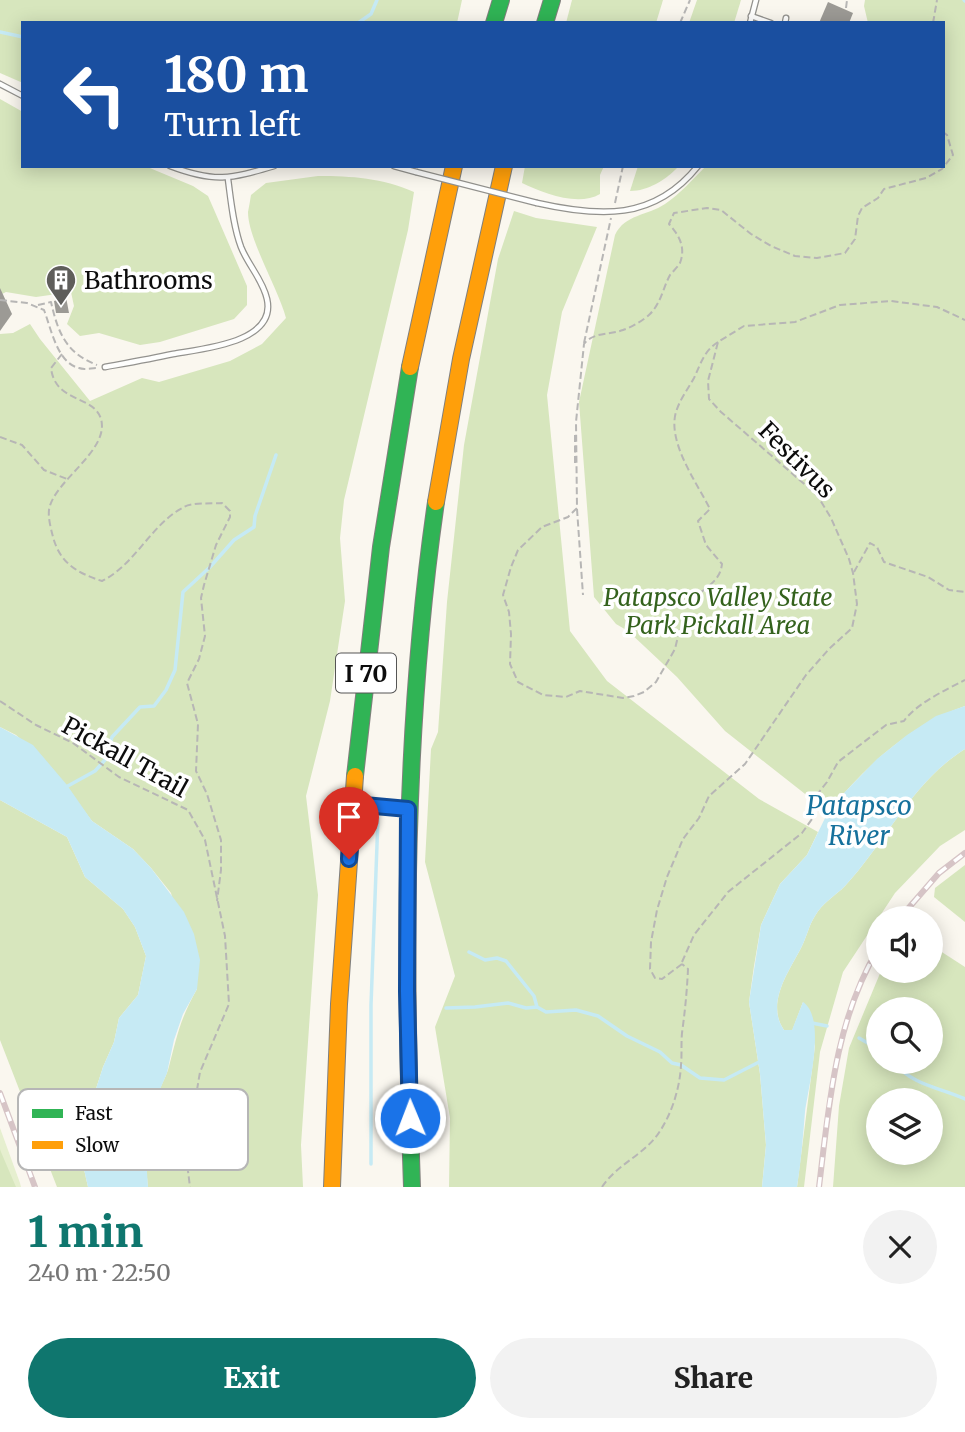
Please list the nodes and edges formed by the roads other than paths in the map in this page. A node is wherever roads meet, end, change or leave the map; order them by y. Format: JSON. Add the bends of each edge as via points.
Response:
{"nodes":[{"id":1,"x":501,"y":0,"type":"edge"},
{"id":2,"x":552,"y":0,"type":"edge"},
{"id":3,"x":756,"y":0,"type":"edge"},
{"id":4,"x":751,"y":16,"type":"junction"},
{"id":5,"x":495,"y":21,"type":"edge"},
{"id":6,"x":545,"y":21,"type":"edge"},
{"id":7,"x":750,"y":21,"type":"edge"},
{"id":8,"x":765,"y":21,"type":"edge"},
{"id":9,"x":0,"y":84,"type":"edge"},
{"id":10,"x":21,"y":95,"type":"edge"},
{"id":11,"x":176,"y":168,"type":"edge"},
{"id":12,"x":268,"y":168,"type":"edge"},
{"id":13,"x":401,"y":168,"type":"edge"},
{"id":14,"x":454,"y":168,"type":"edge"},
{"id":15,"x":503,"y":168,"type":"edge"},
{"id":16,"x":696,"y":168,"type":"edge"},
{"id":17,"x":228,"y":179,"type":"junction"},
{"id":18,"x":105,"y":367,"type":"road end"},
{"id":19,"x":353,"y":804,"type":"junction"},
{"id":20,"x":408,"y":809,"type":"junction"},
{"id":21,"x":332,"y":1187,"type":"edge"},
{"id":22,"x":412,"y":1187,"type":"edge"}],
"edges":[{"from":1,"to":5,"type":"highway"},
{"from":2,"to":6,"type":"highway"},
{"from":3,"to":4,"type":"lane"},
{"from":4,"to":7,"type":"lane"},
{"from":4,"to":8,"type":"lane"},
{"from":9,"to":10,"type":"lane"},
{"from":11,"to":17,"type":"lane"},
{"from":12,"to":17,"type":"lane"},
{"from":13,"to":16,"type":"lane","bridge":true,"via":[[567,210],[612,213],[663,198]]},
{"from":14,"to":19,"type":"highway","number":"I 70","via":[[394,456]]},
{"from":15,"to":20,"type":"highway","number":"I 70","via":[[442,465],[418,657]]},
{"from":17,"to":18,"type":"lane","via":[[236,232],[268,303],[263,322],[256,331],[222,345]]},
{"from":19,"to":20,"type":"lane"},
{"from":19,"to":21,"type":"highway","number":"I 70"},
{"from":20,"to":22,"type":"highway","number":"I 70"}]}
